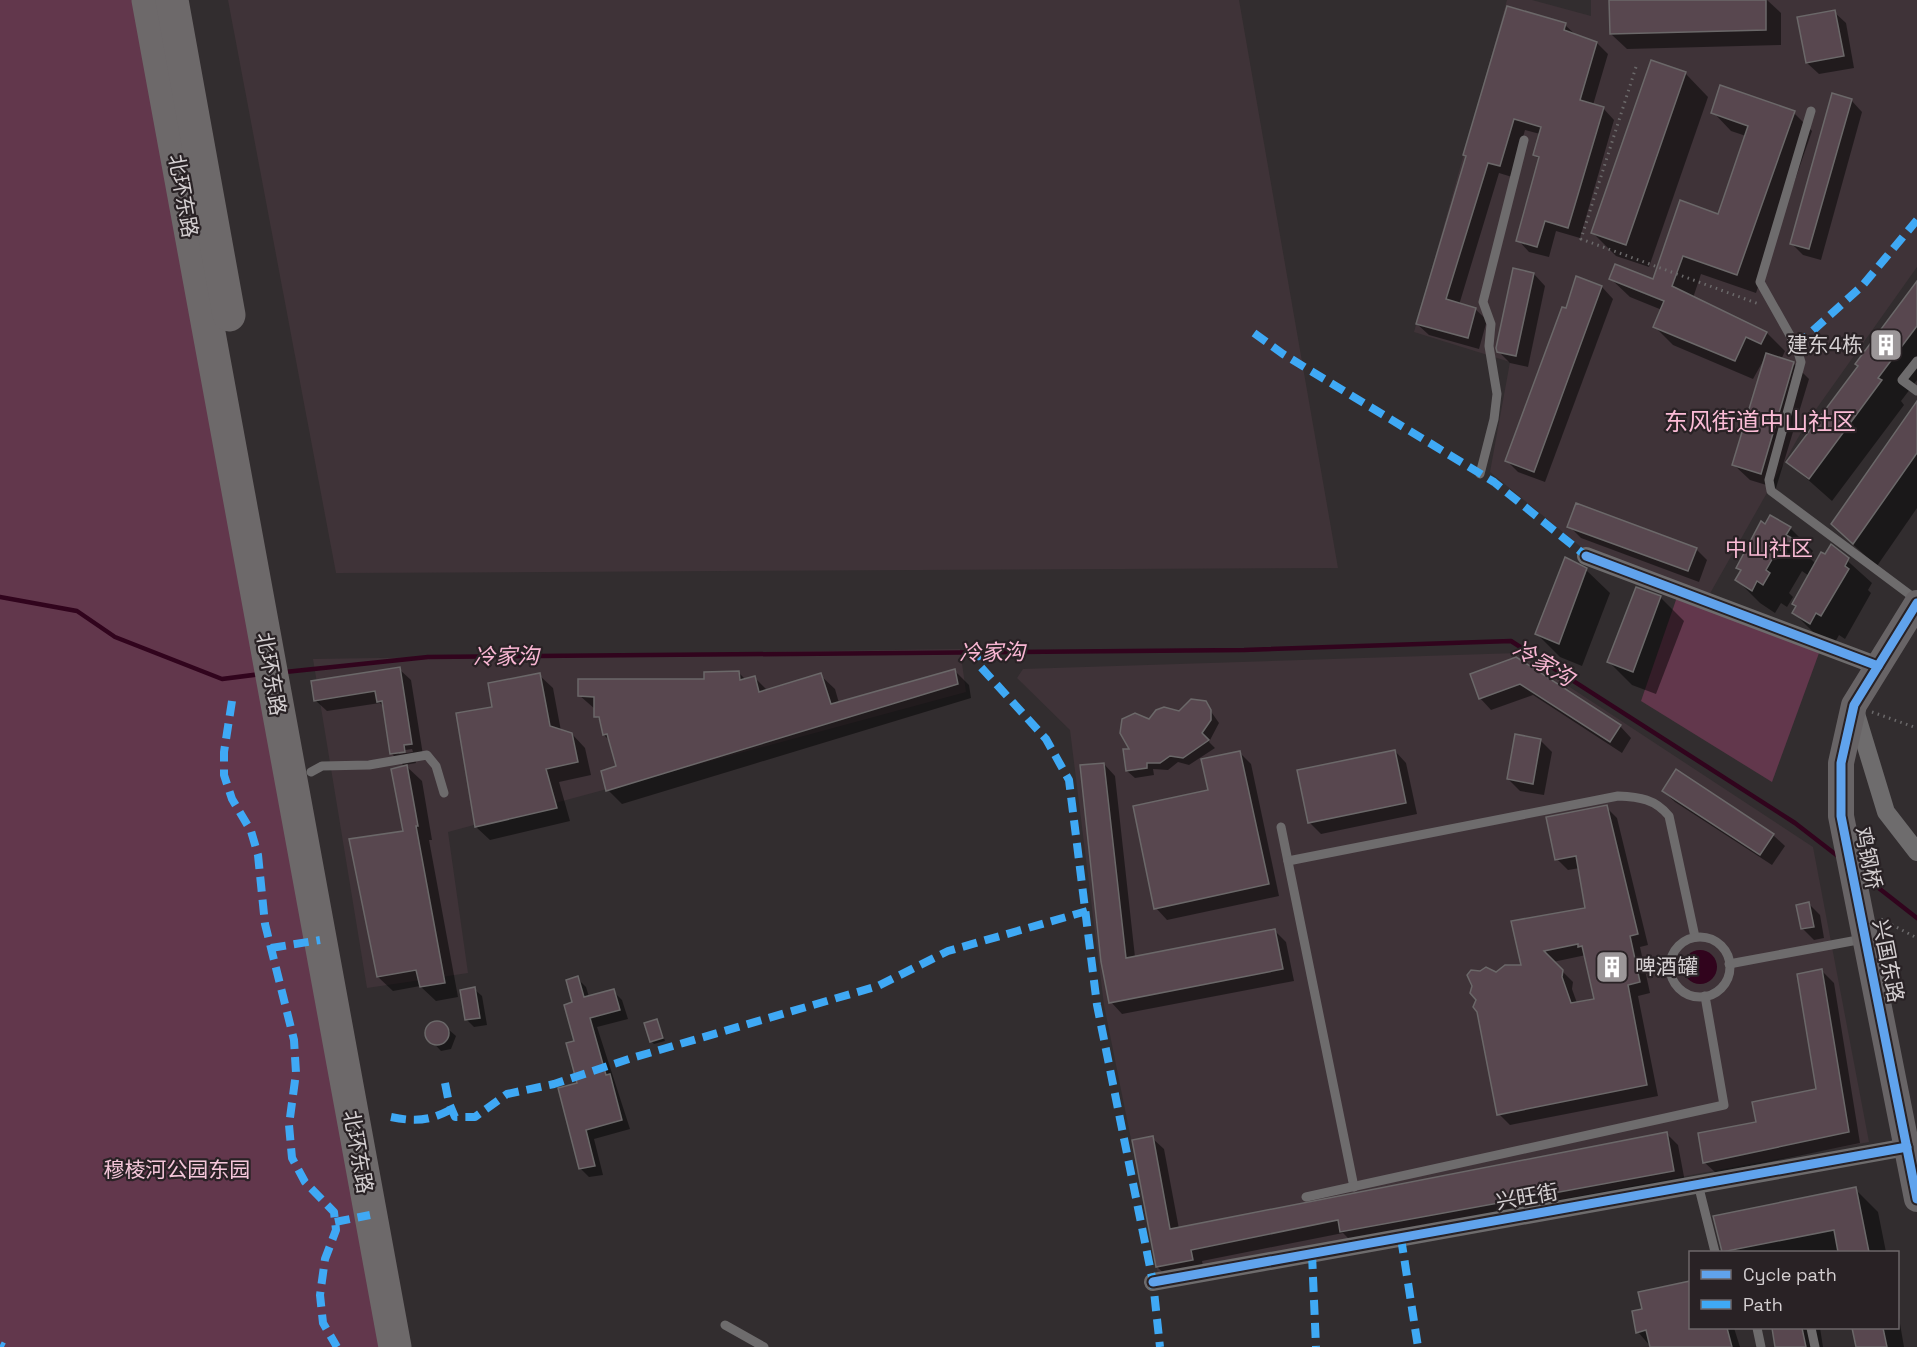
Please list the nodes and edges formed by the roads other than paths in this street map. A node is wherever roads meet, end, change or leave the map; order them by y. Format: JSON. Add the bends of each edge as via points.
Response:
{"nodes":[{"id":1,"x":148,"y":0,"type":"edge"},
{"id":2,"x":172,"y":0,"type":"edge"},
{"id":3,"x":1811,"y":111,"type":"dead end"},
{"id":4,"x":1524,"y":140,"type":"dead end"},
{"id":5,"x":1917,"y":360,"type":"edge"},
{"id":6,"x":1917,"y":391,"type":"edge"},
{"id":7,"x":1480,"y":474,"type":"dead end"},
{"id":8,"x":1586,"y":556,"type":"dead end"},
{"id":9,"x":1917,"y":601,"type":"edge"},
{"id":10,"x":1878,"y":666,"type":"junction"},
{"id":11,"x":1854,"y":705,"type":"junction"},
{"id":12,"x":311,"y":772,"type":"junction"},
{"id":13,"x":444,"y":793,"type":"dead end"},
{"id":14,"x":1281,"y":827,"type":"dead end"},
{"id":15,"x":1917,"y":852,"type":"edge"},
{"id":16,"x":1288,"y":861,"type":"junction"},
{"id":17,"x":1859,"y":907,"type":"joint"},
{"id":18,"x":1695,"y":937,"type":"junction"},
{"id":19,"x":1865,"y":938,"type":"junction"},
{"id":20,"x":1730,"y":964,"type":"junction"},
{"id":21,"x":1705,"y":996,"type":"junction"},
{"id":22,"x":1907,"y":1147,"type":"junction"},
{"id":23,"x":1698,"y":1184,"type":"junction"},
{"id":24,"x":1354,"y":1187,"type":"junction"},
{"id":25,"x":1306,"y":1197,"type":"dead end"},
{"id":26,"x":1917,"y":1199,"type":"edge"},
{"id":27,"x":1714,"y":1251,"type":"edge"},
{"id":28,"x":1153,"y":1282,"type":"dead end"},
{"id":29,"x":725,"y":1325,"type":"dead end"},
{"id":30,"x":1757,"y":1329,"type":"edge"},
{"id":31,"x":1811,"y":1329,"type":"edge"},
{"id":32,"x":395,"y":1347,"type":"edge"},
{"id":33,"x":415,"y":1347,"type":"edge"},
{"id":34,"x":764,"y":1347,"type":"edge"},
{"id":35,"x":1761,"y":1347,"type":"edge"},
{"id":36,"x":1815,"y":1347,"type":"edge"}],
"edges":[{"from":1,"to":32,"type":"highway","name":"北环东路"},
{"from":2,"to":12,"type":"highway","name":"北环东路"},
{"from":3,"to":9,"type":"lane","via":[[1760,282],[1801,362],[1769,480],[1771,491]]},
{"from":4,"to":7,"type":"lane","via":[[1483,302],[1491,324],[1489,346],[1497,394]]},
{"from":5,"to":6,"type":"lane","via":[[1902,380]]},
{"from":8,"to":10,"type":"street"},
{"from":9,"to":10,"type":"main road"},
{"from":10,"to":11,"type":"main road"},
{"from":11,"to":15,"type":"street","via":[[1886,812]]},
{"from":11,"to":17,"type":"main road","name":"鸡钢桥","via":[[1841,763],[1841,816]]},
{"from":12,"to":13,"type":"lane","via":[[340,763],[369,765],[427,755],[436,766]]},
{"from":12,"to":33,"type":"highway","name":"北环东路"},
{"from":14,"to":16,"type":"lane"},
{"from":16,"to":18,"type":"lane","via":[[1618,796],[1642,797],[1670,816]]},
{"from":16,"to":24,"type":"lane"},
{"from":17,"to":19,"type":"main road","name":"兴国东路"},
{"from":18,"to":20,"type":"lane","via":[[1714,940],[1722,946]]},
{"from":18,"to":21,"type":"lane","via":[[1677,946],[1672,955],[1671,974],[1681,990]]},
{"from":19,"to":20,"type":"lane"},
{"from":19,"to":22,"type":"main road","name":"兴国东路"},
{"from":20,"to":21,"type":"lane","via":[[1725,983]]},
{"from":21,"to":24,"type":"lane","via":[[1725,1105]]},
{"from":22,"to":23,"type":"street","name":"兴旺街"},
{"from":22,"to":26,"type":"main road","name":"兴国东路"},
{"from":23,"to":27,"type":"lane"},
{"from":23,"to":28,"type":"street","name":"兴旺街"},
{"from":24,"to":25,"type":"lane"},
{"from":29,"to":34,"type":"lane"},
{"from":30,"to":35,"type":"lane"},
{"from":31,"to":36,"type":"lane"}]}
